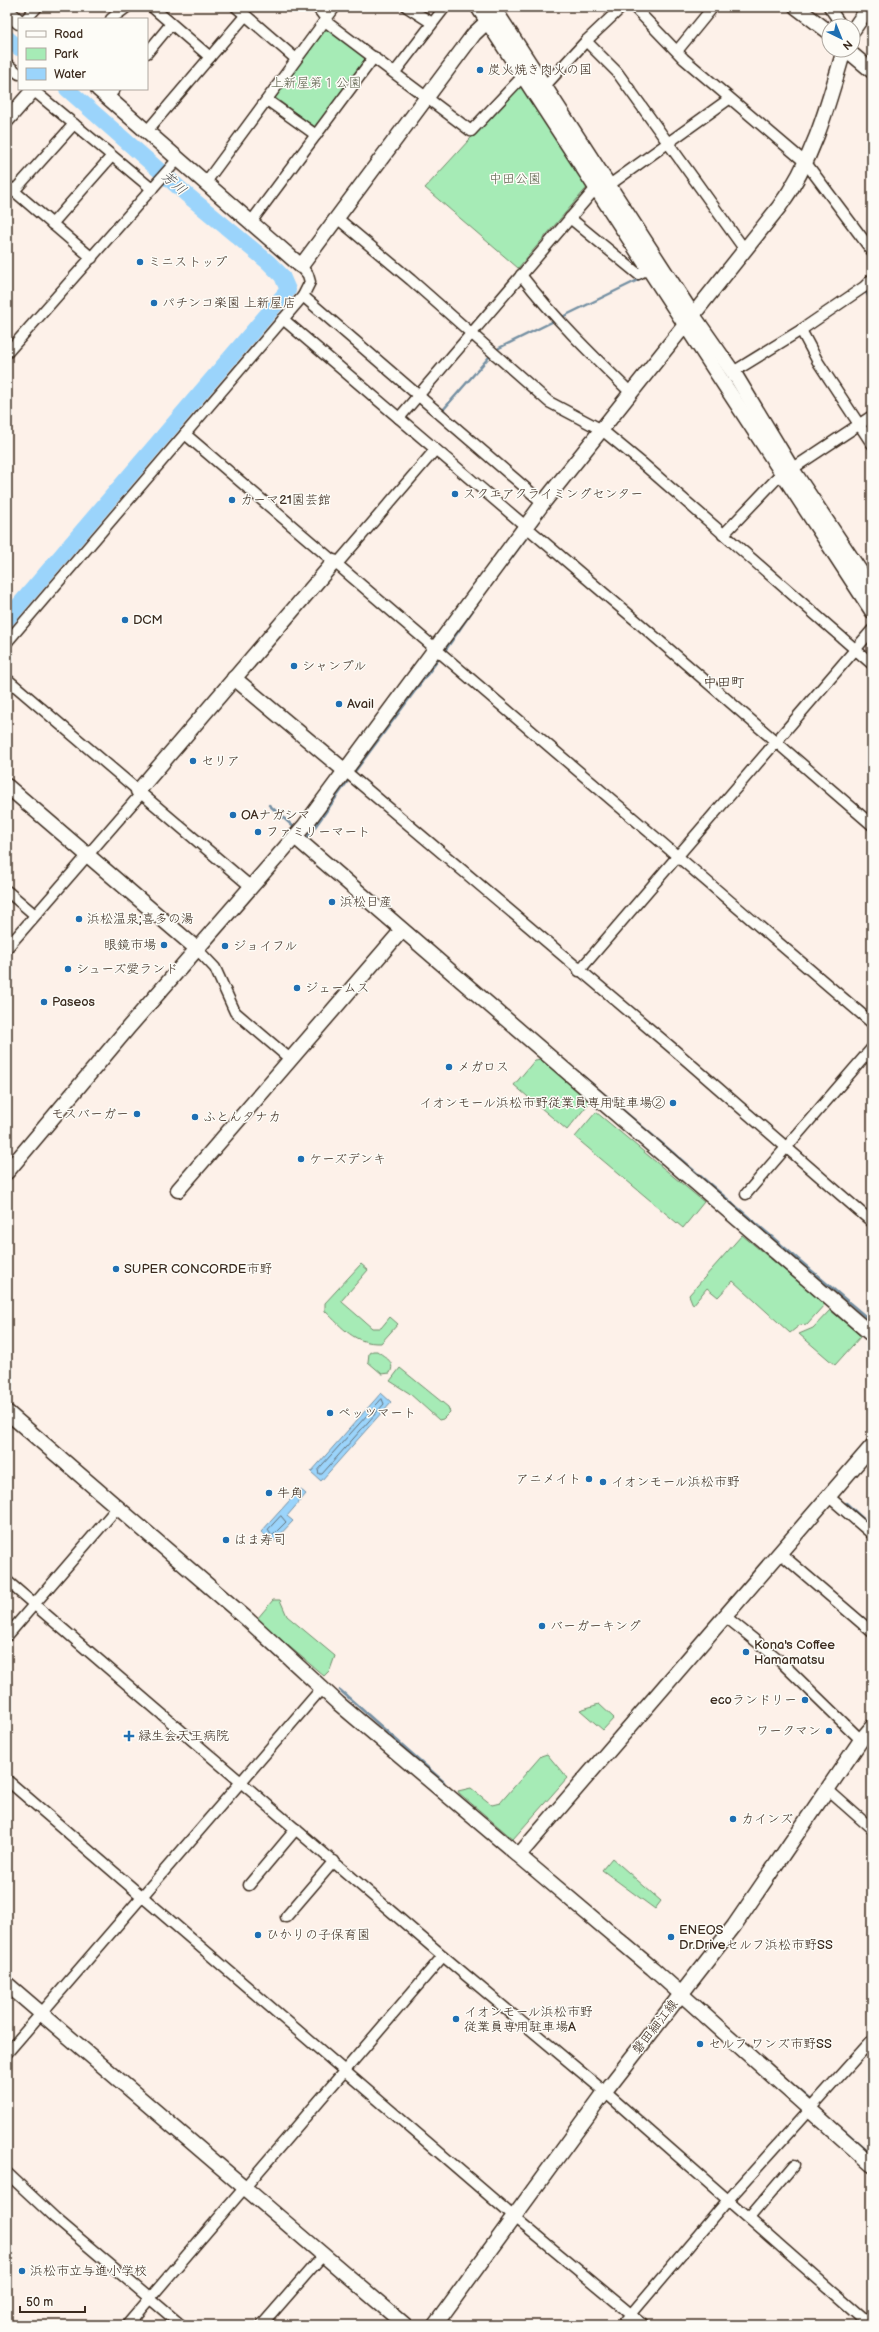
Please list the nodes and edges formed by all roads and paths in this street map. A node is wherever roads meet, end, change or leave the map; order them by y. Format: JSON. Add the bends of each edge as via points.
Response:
{"nodes":[{"id":1,"x":37,"y":7,"type":"edge"},
{"id":2,"x":127,"y":7,"type":"edge"},
{"id":3,"x":152,"y":7,"type":"edge"},
{"id":4,"x":236,"y":7,"type":"edge"},
{"id":5,"x":317,"y":7,"type":"edge"},
{"id":6,"x":335,"y":7,"type":"edge"},
{"id":7,"x":407,"y":7,"type":"edge"},
{"id":8,"x":445,"y":7,"type":"edge"},
{"id":9,"x":478,"y":7,"type":"edge"},
{"id":10,"x":622,"y":7,"type":"edge"},
{"id":11,"x":634,"y":7,"type":"edge"},
{"id":12,"x":713,"y":7,"type":"edge"},
{"id":13,"x":796,"y":7,"type":"edge"},
{"id":14,"x":829,"y":7,"type":"edge"},
{"id":15,"x":869,"y":7,"type":"edge"},
{"id":16,"x":7,"y":11,"type":"edge"},
{"id":17,"x":495,"y":12,"type":"edge"},
{"id":18,"x":246,"y":16,"type":"junction"},
{"id":19,"x":27,"y":18,"type":"edge"},
{"id":20,"x":112,"y":18,"type":"edge"},
{"id":21,"x":837,"y":18,"type":"edge"},
{"id":22,"x":861,"y":18,"type":"edge"},
{"id":23,"x":326,"y":20,"type":"junction"},
{"id":24,"x":18,"y":21,"type":"edge"},
{"id":25,"x":432,"y":23,"type":"junction"},
{"id":26,"x":172,"y":24,"type":"junction"},
{"id":27,"x":821,"y":26,"type":"edge"},
{"id":28,"x":586,"y":41,"type":"junction"},
{"id":29,"x":148,"y":51,"type":"edge"},
{"id":30,"x":676,"y":51,"type":"junction"},
{"id":31,"x":210,"y":57,"type":"junction"},
{"id":32,"x":374,"y":57,"type":"junction"},
{"id":33,"x":841,"y":58,"type":"edge"},
{"id":34,"x":857,"y":58,"type":"edge"},
{"id":35,"x":296,"y":59,"type":"junction"},
{"id":36,"x":7,"y":64,"type":"edge"},
{"id":37,"x":872,"y":71,"type":"edge"},
{"id":38,"x":395,"y":72,"type":"junction"},
{"id":39,"x":18,"y":73,"type":"edge"},
{"id":40,"x":524,"y":76,"type":"junction"},
{"id":41,"x":544,"y":87,"type":"junction"},
{"id":42,"x":33,"y":90,"type":"edge"},
{"id":43,"x":107,"y":92,"type":"edge"},
{"id":44,"x":428,"y":96,"type":"junction"},
{"id":45,"x":728,"y":98,"type":"junction"},
{"id":46,"x":267,"y":100,"type":"junction"},
{"id":47,"x":7,"y":120,"type":"edge"},
{"id":48,"x":74,"y":124,"type":"junction"},
{"id":49,"x":146,"y":131,"type":"junction"},
{"id":50,"x":316,"y":135,"type":"junction"},
{"id":51,"x":668,"y":142,"type":"junction"},
{"id":52,"x":110,"y":157,"type":"junction"},
{"id":53,"x":176,"y":161,"type":"junction"},
{"id":54,"x":806,"y":163,"type":"junction"},
{"id":55,"x":206,"y":182,"type":"junction"},
{"id":56,"x":154,"y":186,"type":"junction"},
{"id":57,"x":602,"y":187,"type":"junction"},
{"id":58,"x":11,"y":188,"type":"edge"},
{"id":59,"x":337,"y":218,"type":"junction"},
{"id":60,"x":570,"y":218,"type":"junction"},
{"id":61,"x":251,"y":222,"type":"junction"},
{"id":62,"x":52,"y":224,"type":"junction"},
{"id":63,"x":745,"y":250,"type":"junction"},
{"id":64,"x":872,"y":251,"type":"edge"},
{"id":65,"x":92,"y":258,"type":"junction"},
{"id":66,"x":301,"y":266,"type":"junction"},
{"id":67,"x":648,"y":269,"type":"junction"},
{"id":68,"x":521,"y":275,"type":"junction"},
{"id":69,"x":872,"y":279,"type":"edge"},
{"id":70,"x":303,"y":296,"type":"junction"},
{"id":71,"x":284,"y":319,"type":"junction"},
{"id":72,"x":689,"y":320,"type":"junction"},
{"id":73,"x":801,"y":330,"type":"junction"},
{"id":74,"x":472,"y":333,"type":"junction"},
{"id":75,"x":7,"y":353,"type":"edge"},
{"id":76,"x":733,"y":372,"type":"junction"},
{"id":77,"x":631,"y":393,"type":"junction"},
{"id":78,"x":419,"y":395,"type":"junction"},
{"id":79,"x":872,"y":416,"type":"edge"},
{"id":80,"x":399,"y":418,"type":"junction"},
{"id":81,"x":860,"y":424,"type":"junction"},
{"id":82,"x":602,"y":430,"type":"junction"},
{"id":83,"x":185,"y":434,"type":"junction"},
{"id":84,"x":872,"y":444,"type":"edge"},
{"id":85,"x":436,"y":450,"type":"junction"},
{"id":86,"x":787,"y":470,"type":"junction"},
{"id":87,"x":543,"y":503,"type":"junction"},
{"id":88,"x":526,"y":527,"type":"junction"},
{"id":89,"x":723,"y":535,"type":"junction"},
{"id":90,"x":335,"y":563,"type":"junction"},
{"id":91,"x":872,"y":590,"type":"edge"},
{"id":92,"x":872,"y":611,"type":"edge"},
{"id":93,"x":872,"y":630,"type":"edge"},
{"id":94,"x":7,"y":642,"type":"edge"},
{"id":95,"x":436,"y":649,"type":"junction"},
{"id":96,"x":855,"y":650,"type":"junction"},
{"id":97,"x":872,"y":664,"type":"edge"},
{"id":98,"x":234,"y":678,"type":"junction"},
{"id":99,"x":7,"y":679,"type":"edge"},
{"id":100,"x":776,"y":742,"type":"junction"},
{"id":101,"x":344,"y":770,"type":"junction"},
{"id":102,"x":7,"y":786,"type":"edge"},
{"id":103,"x":138,"y":791,"type":"junction"},
{"id":104,"x":872,"y":825,"type":"edge"},
{"id":105,"x":299,"y":841,"type":"junction"},
{"id":106,"x":87,"y":855,"type":"junction"},
{"id":107,"x":677,"y":857,"type":"junction"},
{"id":108,"x":250,"y":886,"type":"junction"},
{"id":109,"x":7,"y":891,"type":"edge"},
{"id":110,"x":35,"y":915,"type":"junction"},
{"id":111,"x":402,"y":930,"type":"junction"},
{"id":112,"x":7,"y":948,"type":"edge"},
{"id":113,"x":197,"y":949,"type":"junction"},
{"id":114,"x":579,"y":971,"type":"junction"},
{"id":115,"x":872,"y":1024,"type":"edge"},
{"id":116,"x":872,"y":1048,"type":"edge"},
{"id":117,"x":290,"y":1059,"type":"junction"},
{"id":118,"x":785,"y":1148,"type":"junction"},
{"id":119,"x":7,"y":1172,"type":"edge"},
{"id":120,"x":178,"y":1190,"type":"dead end"},
{"id":121,"x":746,"y":1194,"type":"dead end"},
{"id":122,"x":872,"y":1222,"type":"edge"},
{"id":123,"x":872,"y":1335,"type":"edge"},
{"id":124,"x":7,"y":1412,"type":"edge"},
{"id":125,"x":872,"y":1446,"type":"edge"},
{"id":126,"x":828,"y":1496,"type":"junction"},
{"id":127,"x":117,"y":1508,"type":"junction"},
{"id":128,"x":872,"y":1534,"type":"edge"},
{"id":129,"x":780,"y":1553,"type":"junction"},
{"id":130,"x":7,"y":1581,"type":"edge"},
{"id":131,"x":34,"y":1605,"type":"junction"},
{"id":132,"x":726,"y":1617,"type":"junction"},
{"id":133,"x":872,"y":1632,"type":"edge"},
{"id":134,"x":7,"y":1636,"type":"edge"},
{"id":135,"x":322,"y":1688,"type":"junction"},
{"id":136,"x":872,"y":1728,"type":"edge"},
{"id":137,"x":861,"y":1740,"type":"junction"},
{"id":138,"x":7,"y":1780,"type":"edge"},
{"id":139,"x":241,"y":1782,"type":"junction"},
{"id":140,"x":828,"y":1790,"type":"junction"},
{"id":141,"x":296,"y":1828,"type":"junction"},
{"id":142,"x":872,"y":1828,"type":"edge"},
{"id":143,"x":519,"y":1855,"type":"junction"},
{"id":144,"x":334,"y":1861,"type":"junction"},
{"id":145,"x":249,"y":1885,"type":"dead end"},
{"id":146,"x":141,"y":1896,"type":"junction"},
{"id":147,"x":286,"y":1917,"type":"dead end"},
{"id":148,"x":443,"y":1956,"type":"junction"},
{"id":149,"x":7,"y":1984,"type":"edge"},
{"id":150,"x":681,"y":1994,"type":"junction"},
{"id":151,"x":41,"y":2014,"type":"junction"},
{"id":152,"x":872,"y":2040,"type":"edge"},
{"id":153,"x":7,"y":2053,"type":"edge"},
{"id":154,"x":344,"y":2070,"type":"junction"},
{"id":155,"x":605,"y":2092,"type":"junction"},
{"id":156,"x":808,"y":2109,"type":"junction"},
{"id":157,"x":794,"y":2164,"type":"dead end"},
{"id":158,"x":872,"y":2165,"type":"edge"},
{"id":159,"x":7,"y":2173,"type":"edge"},
{"id":160,"x":244,"y":2187,"type":"junction"},
{"id":161,"x":728,"y":2200,"type":"junction"},
{"id":162,"x":514,"y":2218,"type":"junction"},
{"id":163,"x":749,"y":2218,"type":"junction"},
{"id":164,"x":323,"y":2255,"type":"junction"},
{"id":165,"x":150,"y":2299,"type":"junction"},
{"id":166,"x":632,"y":2314,"type":"junction"},
{"id":167,"x":869,"y":2322,"type":"edge"},
{"id":168,"x":128,"y":2325,"type":"edge"},
{"id":169,"x":181,"y":2325,"type":"edge"},
{"id":170,"x":262,"y":2325,"type":"edge"},
{"id":171,"x":405,"y":2325,"type":"edge"},
{"id":172,"x":435,"y":2325,"type":"edge"},
{"id":173,"x":622,"y":2325,"type":"edge"},
{"id":174,"x":644,"y":2325,"type":"edge"}],
"edges":[{"from":1,"to":19,"type":"street"},
{"from":2,"to":20,"type":"street"},
{"from":3,"to":26,"type":"street"},
{"from":4,"to":18,"type":"street"},
{"from":5,"to":23,"type":"street"},
{"from":6,"to":23,"type":"street"},
{"from":7,"to":25,"type":"street"},
{"from":8,"to":25,"type":"street"},
{"from":9,"to":17,"type":"street"},
{"from":10,"to":28,"type":"street"},
{"from":11,"to":30,"type":"street"},
{"from":12,"to":30,"type":"street"},
{"from":13,"to":27,"type":"street"},
{"from":14,"to":21,"type":"street"},
{"from":15,"to":22,"type":"street"},
{"from":16,"to":24,"type":"street"},
{"from":17,"to":40,"type":"street"},
{"from":17,"to":41,"type":"street"},
{"from":17,"to":44,"type":"street","via":[[474,34]]},
{"from":18,"to":31,"type":"street"},
{"from":18,"to":35,"type":"street"},
{"from":23,"to":32,"type":"street"},
{"from":23,"to":35,"type":"street"},
{"from":25,"to":38,"type":"street"},
{"from":26,"to":29,"type":"street"},
{"from":26,"to":31,"type":"street"},
{"from":28,"to":41,"type":"street"},
{"from":28,"to":51,"type":"street","via":[[617,72]]},
{"from":30,"to":45,"type":"street"},
{"from":31,"to":49,"type":"street"},
{"from":32,"to":38,"type":"street"},
{"from":32,"to":50,"type":"street"},
{"from":33,"to":54,"type":"street"},
{"from":34,"to":37,"type":"street"},
{"from":35,"to":46,"type":"street"},
{"from":36,"to":39,"type":"street"},
{"from":38,"to":44,"type":"street"},
{"from":40,"to":44,"type":"street","via":[[472,131]]},
{"from":40,"to":57,"type":"street"},
{"from":41,"to":57,"type":"street"},
{"from":42,"to":47,"type":"street"},
{"from":42,"to":48,"type":"street"},
{"from":43,"to":49,"type":"street"},
{"from":44,"to":59,"type":"street"},
{"from":45,"to":51,"type":"street"},
{"from":45,"to":54,"type":"street"},
{"from":46,"to":50,"type":"street"},
{"from":46,"to":55,"type":"street"},
{"from":48,"to":52,"type":"street"},
{"from":48,"to":58,"type":"street"},
{"from":49,"to":53,"type":"street"},
{"from":50,"to":61,"type":"street"},
{"from":51,"to":57,"type":"street"},
{"from":51,"to":63,"type":"street"},
{"from":52,"to":56,"type":"street"},
{"from":52,"to":62,"type":"street"},
{"from":53,"to":55,"type":"street"},
{"from":53,"to":56,"type":"street"},
{"from":54,"to":63,"type":"street","via":[[787,197]]},
{"from":54,"to":64,"type":"street"},
{"from":55,"to":61,"type":"street"},
{"from":56,"to":65,"type":"street"},
{"from":57,"to":60,"type":"street"},
{"from":57,"to":67,"type":"street"},
{"from":57,"to":72,"type":"street"},
{"from":58,"to":62,"type":"street"},
{"from":59,"to":66,"type":"street"},
{"from":59,"to":74,"type":"street"},
{"from":60,"to":67,"type":"street","via":[[638,274]]},
{"from":60,"to":68,"type":"street"},
{"from":61,"to":66,"type":"street"},
{"from":62,"to":65,"type":"street"},
{"from":63,"to":72,"type":"street"},
{"from":65,"to":75,"type":"street"},
{"from":66,"to":70,"type":"street","via":[[310,282]]},
{"from":67,"to":72,"type":"street"},
{"from":68,"to":74,"type":"street"},
{"from":68,"to":77,"type":"street","via":[[561,324]]},
{"from":69,"to":73,"type":"street"},
{"from":70,"to":71,"type":"street"},
{"from":70,"to":78,"type":"street"},
{"from":71,"to":80,"type":"street"},
{"from":71,"to":83,"type":"street"},
{"from":72,"to":76,"type":"street"},
{"from":72,"to":77,"type":"street"},
{"from":72,"to":86,"type":"street"},
{"from":73,"to":76,"type":"street"},
{"from":73,"to":81,"type":"street","via":[[818,362]]},
{"from":74,"to":78,"type":"street"},
{"from":74,"to":82,"type":"street","via":[[549,402]]},
{"from":76,"to":86,"type":"street"},
{"from":77,"to":82,"type":"street"},
{"from":78,"to":80,"type":"street"},
{"from":78,"to":87,"type":"street"},
{"from":79,"to":81,"type":"street"},
{"from":80,"to":85,"type":"street"},
{"from":81,"to":84,"type":"street"},
{"from":81,"to":86,"type":"street"},
{"from":82,"to":87,"type":"street"},
{"from":82,"to":89,"type":"street"},
{"from":83,"to":90,"type":"street"},
{"from":83,"to":94,"type":"street"},
{"from":85,"to":88,"type":"street"},
{"from":85,"to":90,"type":"street"},
{"from":86,"to":89,"type":"street"},
{"from":86,"to":91,"type":"street"},
{"from":86,"to":92,"type":"street"},
{"from":87,"to":88,"type":"street"},
{"from":88,"to":95,"type":"street"},
{"from":88,"to":100,"type":"street"},
{"from":89,"to":96,"type":"street","via":[[772,575]]},
{"from":90,"to":95,"type":"street"},
{"from":90,"to":98,"type":"street"},
{"from":93,"to":96,"type":"street"},
{"from":95,"to":101,"type":"street"},
{"from":95,"to":107,"type":"street"},
{"from":96,"to":97,"type":"street"},
{"from":96,"to":100,"type":"street"},
{"from":98,"to":101,"type":"street"},
{"from":98,"to":103,"type":"street"},
{"from":99,"to":103,"type":"street"},
{"from":100,"to":104,"type":"street"},
{"from":100,"to":107,"type":"street"},
{"from":101,"to":105,"type":"street"},
{"from":101,"to":114,"type":"street"},
{"from":102,"to":106,"type":"street"},
{"from":103,"to":106,"type":"street","via":[[139,796]]},
{"from":103,"to":108,"type":"street"},
{"from":105,"to":108,"type":"street","via":[[284,847]]},
{"from":105,"to":111,"type":"street"},
{"from":106,"to":110,"type":"street"},
{"from":106,"to":113,"type":"street"},
{"from":107,"to":114,"type":"street"},
{"from":107,"to":115,"type":"street"},
{"from":108,"to":113,"type":"street"},
{"from":109,"to":110,"type":"street"},
{"from":110,"to":112,"type":"street"},
{"from":111,"to":117,"type":"street"},
{"from":111,"to":123,"type":"street"},
{"from":113,"to":117,"type":"street","via":[[215,968],[235,1012]]},
{"from":113,"to":119,"type":"street"},
{"from":114,"to":118,"type":"street"},
{"from":116,"to":118,"type":"street"},
{"from":117,"to":120,"type":"street"},
{"from":118,"to":121,"type":"street"},
{"from":118,"to":122,"type":"street"},
{"from":124,"to":127,"type":"street"},
{"from":125,"to":126,"type":"street"},
{"from":126,"to":128,"type":"street"},
{"from":126,"to":129,"type":"street"},
{"from":127,"to":131,"type":"street"},
{"from":127,"to":135,"type":"street","via":[[247,1619]]},
{"from":129,"to":132,"type":"street","via":[[729,1610]]},
{"from":129,"to":133,"type":"street"},
{"from":130,"to":131,"type":"street"},
{"from":131,"to":134,"type":"street"},
{"from":131,"to":139,"type":"street"},
{"from":132,"to":137,"type":"street","via":[[777,1658]]},
{"from":132,"to":143,"type":"street"},
{"from":135,"to":139,"type":"street"},
{"from":135,"to":143,"type":"street"},
{"from":136,"to":137,"type":"street","name":"磐田細江線"},
{"from":137,"to":140,"type":"street","name":"磐田細江線"},
{"from":138,"to":146,"type":"street"},
{"from":139,"to":141,"type":"street"},
{"from":139,"to":146,"type":"street"},
{"from":140,"to":142,"type":"street"},
{"from":140,"to":150,"type":"street","name":"磐田細江線","via":[[734,1926]]},
{"from":141,"to":144,"type":"street"},
{"from":141,"to":145,"type":"street"},
{"from":143,"to":150,"type":"street"},
{"from":144,"to":147,"type":"street"},
{"from":144,"to":148,"type":"street"},
{"from":146,"to":151,"type":"street"},
{"from":146,"to":154,"type":"street"},
{"from":148,"to":154,"type":"street"},
{"from":148,"to":155,"type":"street"},
{"from":149,"to":151,"type":"street"},
{"from":150,"to":155,"type":"street","name":"磐田細江線"},
{"from":150,"to":156,"type":"street"},
{"from":151,"to":153,"type":"street"},
{"from":151,"to":160,"type":"street","via":[[110,2070]]},
{"from":152,"to":156,"type":"street"},
{"from":154,"to":160,"type":"street"},
{"from":154,"to":162,"type":"street"},
{"from":155,"to":161,"type":"street"},
{"from":155,"to":162,"type":"street","name":"磐田細江線"},
{"from":156,"to":158,"type":"street"},
{"from":156,"to":161,"type":"street"},
{"from":157,"to":163,"type":"street"},
{"from":159,"to":165,"type":"street","via":[[55,2218]]},
{"from":160,"to":164,"type":"street"},
{"from":160,"to":165,"type":"street"},
{"from":161,"to":163,"type":"street"},
{"from":161,"to":166,"type":"street"},
{"from":162,"to":166,"type":"street"},
{"from":162,"to":172,"type":"street","name":"磐田細江線"},
{"from":163,"to":167,"type":"street"},
{"from":164,"to":170,"type":"street"},
{"from":164,"to":171,"type":"street"},
{"from":165,"to":168,"type":"street"},
{"from":165,"to":169,"type":"street"},
{"from":166,"to":173,"type":"street"},
{"from":166,"to":174,"type":"street"}]}
